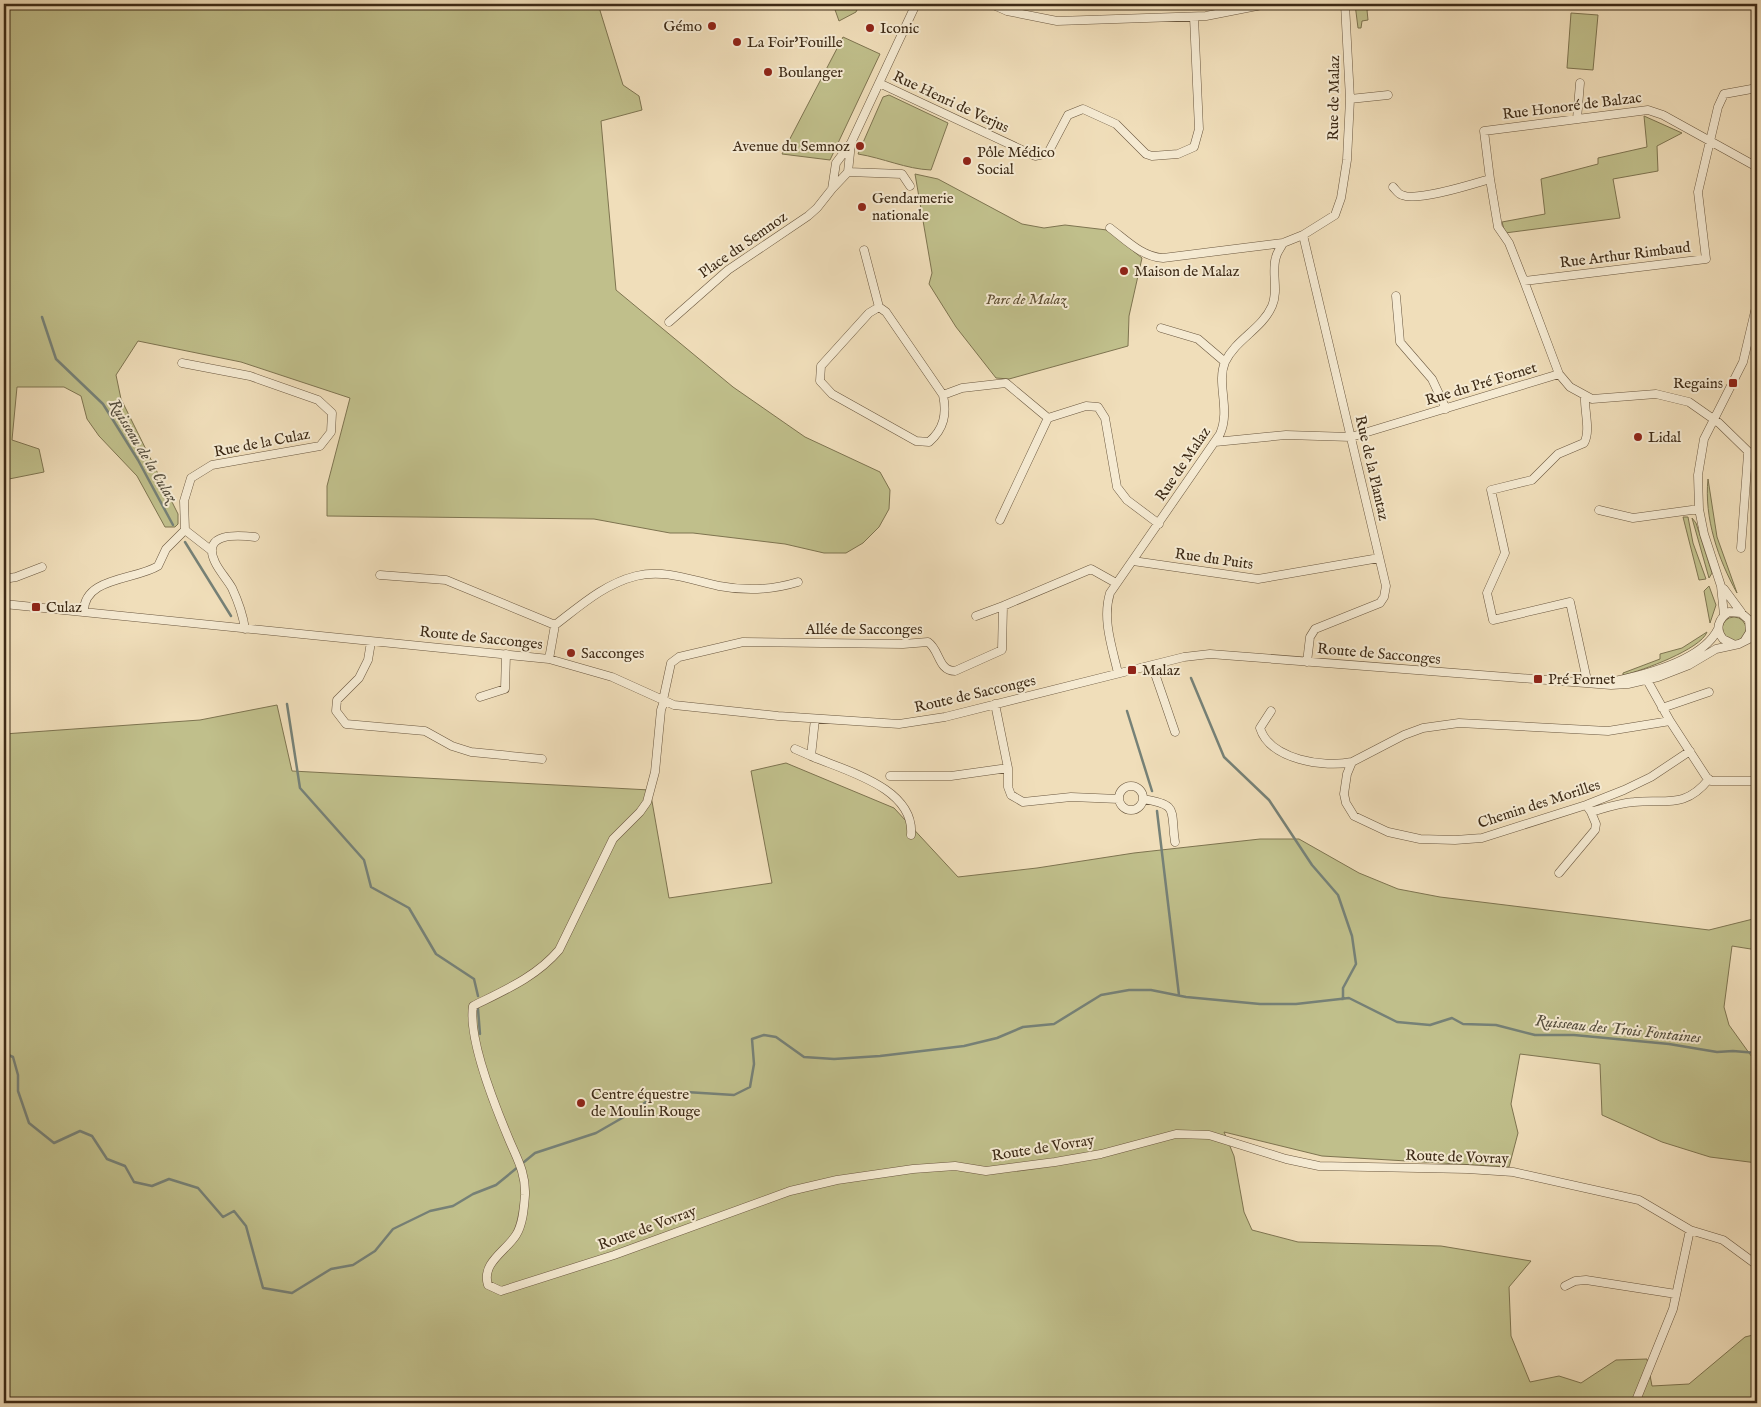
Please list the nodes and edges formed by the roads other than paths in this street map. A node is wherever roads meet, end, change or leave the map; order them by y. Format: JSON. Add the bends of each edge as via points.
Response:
{"nodes":[{"id":1,"x":916,"y":4,"type":"edge"},
{"id":2,"x":991,"y":4,"type":"edge"},
{"id":3,"x":1267,"y":4,"type":"edge"},
{"id":4,"x":1345,"y":4,"type":"edge"},
{"id":5,"x":1194,"y":16,"type":"junction"},
{"id":6,"x":879,"y":83,"type":"junction"},
{"id":7,"x":1580,"y":84,"type":"dead end"},
{"id":8,"x":1757,"y":88,"type":"edge"},
{"id":9,"x":1388,"y":95,"type":"dead end"},
{"id":10,"x":1350,"y":99,"type":"junction"},
{"id":11,"x":1577,"y":119,"type":"junction"},
{"id":12,"x":1711,"y":141,"type":"junction"},
{"id":13,"x":851,"y":143,"type":"junction"},
{"id":14,"x":1757,"y":167,"type":"edge"},
{"id":15,"x":848,"y":172,"type":"junction"},
{"id":16,"x":1490,"y":179,"type":"junction"},
{"id":17,"x":910,"y":186,"type":"dead end"},
{"id":18,"x":1394,"y":187,"type":"dead end"},
{"id":19,"x":832,"y":189,"type":"junction"},
{"id":20,"x":1110,"y":228,"type":"dead end"},
{"id":21,"x":1303,"y":236,"type":"junction"},
{"id":22,"x":1283,"y":243,"type":"junction"},
{"id":23,"x":864,"y":250,"type":"dead end"},
{"id":24,"x":1524,"y":281,"type":"junction"},
{"id":25,"x":1396,"y":296,"type":"dead end"},
{"id":26,"x":1757,"y":303,"type":"edge"},
{"id":27,"x":879,"y":307,"type":"junction"},
{"id":28,"x":669,"y":322,"type":"dead end"},
{"id":29,"x":1161,"y":328,"type":"dead end"},
{"id":30,"x":1225,"y":362,"type":"junction"},
{"id":31,"x":182,"y":363,"type":"dead end"},
{"id":32,"x":1558,"y":374,"type":"junction"},
{"id":33,"x":943,"y":395,"type":"junction"},
{"id":34,"x":1585,"y":396,"type":"junction"},
{"id":35,"x":1446,"y":409,"type":"junction"},
{"id":36,"x":1048,"y":418,"type":"junction"},
{"id":37,"x":1713,"y":418,"type":"junction"},
{"id":38,"x":1351,"y":437,"type":"junction"},
{"id":39,"x":1215,"y":442,"type":"junction"},
{"id":40,"x":1754,"y":455,"type":"edge"},
{"id":41,"x":1699,"y":509,"type":"junction"},
{"id":42,"x":1599,"y":510,"type":"dead end"},
{"id":43,"x":1000,"y":520,"type":"dead end"},
{"id":44,"x":1158,"y":524,"type":"junction"},
{"id":45,"x":185,"y":530,"type":"junction"},
{"id":46,"x":255,"y":537,"type":"dead end"},
{"id":47,"x":1741,"y":548,"type":"dead end"},
{"id":48,"x":212,"y":551,"type":"junction"},
{"id":49,"x":1379,"y":558,"type":"junction"},
{"id":50,"x":1133,"y":561,"type":"junction"},
{"id":51,"x":4,"y":566,"type":"edge"},
{"id":52,"x":42,"y":567,"type":"dead end"},
{"id":53,"x":380,"y":575,"type":"dead end"},
{"id":54,"x":5,"y":579,"type":"edge"},
{"id":55,"x":798,"y":582,"type":"dead end"},
{"id":56,"x":1116,"y":583,"type":"junction"},
{"id":57,"x":1721,"y":586,"type":"junction"},
{"id":58,"x":4,"y":604,"type":"edge"},
{"id":59,"x":1004,"y":606,"type":"junction"},
{"id":60,"x":84,"y":612,"type":"junction"},
{"id":61,"x":1741,"y":612,"type":"junction"},
{"id":62,"x":1724,"y":615,"type":"junction"},
{"id":63,"x":976,"y":616,"type":"dead end"},
{"id":64,"x":1753,"y":621,"type":"edge"},
{"id":65,"x":555,"y":625,"type":"junction"},
{"id":66,"x":1718,"y":628,"type":"junction"},
{"id":67,"x":245,"y":629,"type":"junction"},
{"id":68,"x":1757,"y":635,"type":"edge"},
{"id":69,"x":371,"y":642,"type":"junction"},
{"id":70,"x":1744,"y":642,"type":"junction"},
{"id":71,"x":1733,"y":644,"type":"junction"},
{"id":72,"x":506,"y":654,"type":"junction"},
{"id":73,"x":550,"y":659,"type":"junction"},
{"id":74,"x":1306,"y":662,"type":"junction"},
{"id":75,"x":1152,"y":665,"type":"junction"},
{"id":76,"x":1655,"y":669,"type":"junction"},
{"id":77,"x":1118,"y":673,"type":"junction"},
{"id":78,"x":1638,"y":675,"type":"junction"},
{"id":79,"x":1587,"y":680,"type":"junction"},
{"id":80,"x":1647,"y":680,"type":"junction"},
{"id":81,"x":1576,"y":681,"type":"junction"},
{"id":82,"x":1709,"y":692,"type":"dead end"},
{"id":83,"x":480,"y":697,"type":"dead end"},
{"id":84,"x":663,"y":701,"type":"junction"},
{"id":85,"x":995,"y":704,"type":"junction"},
{"id":86,"x":1662,"y":708,"type":"junction"},
{"id":87,"x":1270,"y":711,"type":"dead end"},
{"id":88,"x":815,"y":719,"type":"junction"},
{"id":89,"x":1670,"y":721,"type":"junction"},
{"id":90,"x":1175,"y":732,"type":"dead end"},
{"id":91,"x":795,"y":750,"type":"dead end"},
{"id":92,"x":1690,"y":751,"type":"junction"},
{"id":93,"x":811,"y":756,"type":"junction"},
{"id":94,"x":542,"y":759,"type":"dead end"},
{"id":95,"x":1352,"y":762,"type":"junction"},
{"id":96,"x":1008,"y":768,"type":"junction"},
{"id":97,"x":890,"y":776,"type":"dead end"},
{"id":98,"x":1708,"y":779,"type":"junction"},
{"id":99,"x":1757,"y":781,"type":"edge"},
{"id":100,"x":1119,"y":799,"type":"junction"},
{"id":101,"x":1143,"y":799,"type":"junction"},
{"id":102,"x":1588,"y":808,"type":"junction"},
{"id":103,"x":911,"y":835,"type":"dead end"},
{"id":104,"x":1175,"y":842,"type":"dead end"},
{"id":105,"x":1559,"y":873,"type":"dead end"},
{"id":106,"x":1690,"y":1230,"type":"junction"},
{"id":107,"x":1757,"y":1265,"type":"edge"},
{"id":108,"x":1565,"y":1286,"type":"dead end"},
{"id":109,"x":1676,"y":1294,"type":"junction"},
{"id":110,"x":1635,"y":1403,"type":"edge"}],
"edges":[{"from":1,"to":6,"type":"street"},
{"from":2,"to":5,"type":"street","via":[[1033,18],[1057,21]]},
{"from":3,"to":5,"type":"street"},
{"from":4,"to":10,"type":"street","name":"Rue de Malaz"},
{"from":5,"to":6,"type":"street","name":"Rue Henri de Verjus","via":[[1199,129],[1194,147],[1178,154],[1146,154],[1116,124],[1082,109],[1068,115],[1048,153],[1035,156]]},
{"from":6,"to":13,"type":"street"},
{"from":7,"to":11,"type":"street"},
{"from":8,"to":12,"type":"street","name":"Rue Arthur Rimbaud","via":[[1724,94]]},
{"from":9,"to":10,"type":"street"},
{"from":10,"to":21,"type":"street","name":"Rue de Malaz","via":[[1341,198],[1335,215]]},
{"from":11,"to":12,"type":"street","name":"Rue Honoré de Balzac","via":[[1655,111]]},
{"from":11,"to":16,"type":"street","name":"Rue Honoré de Balzac","via":[[1484,132]]},
{"from":12,"to":14,"type":"street","name":"Rue Honoré de Balzac"},
{"from":12,"to":24,"type":"street","name":"Rue Arthur Rimbaud","via":[[1698,192],[1706,259]]},
{"from":13,"to":15,"type":"street"},
{"from":13,"to":19,"type":"street","via":[[836,163]]},
{"from":15,"to":17,"type":"street","via":[[902,174]]},
{"from":15,"to":19,"type":"street","name":"Place du Semnoz"},
{"from":16,"to":18,"type":"street","via":[[1410,197],[1402,196]]},
{"from":16,"to":24,"type":"street","via":[[1498,227],[1509,243]]},
{"from":19,"to":28,"type":"street","name":"Place du Semnoz","via":[[813,212],[728,270]]},
{"from":20,"to":22,"type":"street","name":"Rue de Malaz","via":[[1156,258]]},
{"from":21,"to":22,"type":"street","name":"Rue de Malaz"},
{"from":21,"to":38,"type":"street","name":"Rue de la Plantaz"},
{"from":22,"to":30,"type":"street","via":[[1275,258],[1276,288],[1271,308]]},
{"from":23,"to":27,"type":"street"},
{"from":24,"to":32,"type":"street"},
{"from":25,"to":35,"type":"street","via":[[1400,342],[1432,379]]},
{"from":26,"to":37,"type":"street","via":[[1743,362]]},
{"from":27,"to":33,"type":"street","via":[[886,312]]},
{"from":27,"to":33,"type":"street","via":[[869,313],[821,366],[820,381],[832,394],[916,441],[929,442],[939,433],[946,410]]},
{"from":29,"to":30,"type":"street","via":[[1198,339]]},
{"from":30,"to":39,"type":"street","name":"Rue de Malaz","via":[[1225,416]]},
{"from":31,"to":45,"type":"street","name":"Rue de la Culaz","via":[[250,376],[318,400],[332,413],[331,432],[320,446],[212,465],[191,478],[184,501]]},
{"from":32,"to":34,"type":"street","name":"Rue du Pré Fornet"},
{"from":32,"to":35,"type":"street","name":"Rue du Pré Fornet"},
{"from":33,"to":36,"type":"street","via":[[962,388],[1006,384]]},
{"from":34,"to":37,"type":"street","via":[[1600,399],[1666,395],[1689,402]]},
{"from":34,"to":79,"type":"street","via":[[1588,434],[1584,443],[1558,454],[1532,480],[1491,490],[1505,553],[1487,593],[1493,620],[1570,602]]},
{"from":35,"to":38,"type":"street","name":"Rue du Pré Fornet"},
{"from":36,"to":43,"type":"street"},
{"from":36,"to":44,"type":"street","via":[[1086,406],[1098,407],[1105,418],[1118,487],[1127,500]]},
{"from":37,"to":40,"type":"street"},
{"from":37,"to":41,"type":"street","via":[[1700,455]]},
{"from":38,"to":39,"type":"street","name":"Rue du Pré Fornet","via":[[1286,435]]},
{"from":38,"to":49,"type":"street","name":"Rue de la Plantaz"},
{"from":39,"to":44,"type":"street","name":"Rue de Malaz"},
{"from":40,"to":47,"type":"street"},
{"from":41,"to":42,"type":"street","via":[[1633,518]]},
{"from":41,"to":57,"type":"street"},
{"from":44,"to":50,"type":"street","name":"Rue de Malaz"},
{"from":45,"to":48,"type":"street"},
{"from":45,"to":60,"type":"street","via":[[166,549],[158,566],[95,588],[84,602]]},
{"from":46,"to":48,"type":"street","via":[[226,536],[217,541]]},
{"from":48,"to":67,"type":"street","via":[[214,561],[238,603]]},
{"from":49,"to":50,"type":"street","name":"Rue du Puits","via":[[1258,579]]},
{"from":49,"to":74,"type":"street","name":"Rue de la Plantaz","via":[[1386,586],[1384,597],[1375,606],[1315,629],[1310,637]]},
{"from":50,"to":56,"type":"street","name":"Rue de Malaz"},
{"from":51,"to":54,"type":"street"},
{"from":52,"to":54,"type":"street"},
{"from":53,"to":65,"type":"street","via":[[446,580]]},
{"from":55,"to":65,"type":"street","via":[[750,590],[672,574],[637,576],[607,587]]},
{"from":56,"to":59,"type":"street","via":[[1091,569]]},
{"from":56,"to":77,"type":"street","name":"Rue de Malaz","via":[[1106,609]]},
{"from":57,"to":61,"type":"street"},
{"from":57,"to":62,"type":"street"},
{"from":58,"to":60,"type":"street","name":"Route de Sacconges"},
{"from":59,"to":63,"type":"street"},
{"from":59,"to":84,"type":"street","name":"Allée de Sacconges","via":[[1002,650],[955,671],[943,666],[935,648],[928,642],[743,642],[679,656],[671,663]]},
{"from":60,"to":67,"type":"street","name":"Route de Sacconges"},
{"from":61,"to":62,"type":"street"},
{"from":61,"to":64,"type":"street"},
{"from":62,"to":66,"type":"street"},
{"from":64,"to":70,"type":"street"},
{"from":65,"to":73,"type":"street"},
{"from":66,"to":71,"type":"street","via":[[1722,639]]},
{"from":66,"to":76,"type":"street","name":"Route de Sacconges","via":[[1708,644],[1696,652]]},
{"from":67,"to":69,"type":"street","name":"Route de Sacconges"},
{"from":68,"to":70,"type":"street"},
{"from":69,"to":72,"type":"street","name":"Route de Sacconges"},
{"from":69,"to":94,"type":"street","via":[[368,660],[359,678],[337,700],[336,711],[346,724],[425,731],[471,752]]},
{"from":70,"to":71,"type":"street"},
{"from":71,"to":80,"type":"street","name":"Route de Sacconges"},
{"from":72,"to":73,"type":"street","name":"Route de Sacconges"},
{"from":72,"to":83,"type":"street","via":[[505,689]]},
{"from":73,"to":84,"type":"street","name":"Route de Sacconges","via":[[612,677]]},
{"from":74,"to":75,"type":"street","name":"Route de Sacconges","via":[[1210,654]]},
{"from":74,"to":81,"type":"street","name":"Route de Sacconges"},
{"from":75,"to":77,"type":"street","name":"Route de Sacconges"},
{"from":75,"to":90,"type":"street"},
{"from":76,"to":78,"type":"street","name":"Route de Sacconges"},
{"from":76,"to":80,"type":"street"},
{"from":77,"to":85,"type":"street","name":"Route de Sacconges"},
{"from":78,"to":79,"type":"street","name":"Route de Sacconges","via":[[1615,681]]},
{"from":78,"to":80,"type":"street"},
{"from":79,"to":81,"type":"street","name":"Route de Sacconges"},
{"from":80,"to":81,"type":"street","name":"Route de Sacconges","via":[[1611,685]]},
{"from":80,"to":86,"type":"street"},
{"from":82,"to":86,"type":"street"},
{"from":84,"to":88,"type":"street","name":"Route de Sacconges","via":[[674,705]]},
{"from":84,"to":106,"type":"street","name":"Route de Vovray","via":[[653,782],[647,802],[613,839],[560,950],[531,977],[473,1006],[472,1033],[508,1137],[524,1172],[523,1213],[517,1234],[486,1274],[488,1285],[494,1290],[501,1291],[614,1255],[771,1196],[837,1180],[946,1167],[1004,1170],[1101,1154],[1176,1134],[1209,1135],[1319,1166],[1513,1172],[1638,1200]]},
{"from":85,"to":88,"type":"street","name":"Route de Sacconges","via":[[922,722],[900,724]]},
{"from":85,"to":96,"type":"street"},
{"from":86,"to":89,"type":"street"},
{"from":87,"to":95,"type":"street","via":[[1260,728],[1267,741],[1283,753],[1318,764]]},
{"from":88,"to":93,"type":"street"},
{"from":89,"to":92,"type":"street"},
{"from":89,"to":95,"type":"street","via":[[1608,731],[1441,724],[1404,735]]},
{"from":91,"to":93,"type":"street"},
{"from":92,"to":98,"type":"street"},
{"from":92,"to":102,"type":"street","name":"Chemin des Morilles","via":[[1651,777]]},
{"from":93,"to":103,"type":"street","via":[[893,794],[911,818]]},
{"from":95,"to":102,"type":"street","name":"Chemin des Morilles","via":[[1344,794],[1354,816],[1388,832],[1420,839],[1482,838]]},
{"from":96,"to":97,"type":"street","via":[[951,776]]},
{"from":96,"to":100,"type":"street","via":[[1011,795],[1023,802],[1071,797]]},
{"from":98,"to":99,"type":"street"},
{"from":98,"to":102,"type":"street","via":[[1701,789],[1680,802],[1636,802]]},
{"from":100,"to":101,"type":"street","via":[[1125,808],[1131,810]]},
{"from":100,"to":101,"type":"street","via":[[1128,786],[1139,789]]},
{"from":101,"to":104,"type":"street","via":[[1162,802],[1170,808],[1174,814]]},
{"from":102,"to":105,"type":"street","via":[[1596,824],[1595,830]]},
{"from":106,"to":107,"type":"street","via":[[1724,1240]]},
{"from":106,"to":109,"type":"street"},
{"from":108,"to":109,"type":"street","via":[[1586,1280]]},
{"from":109,"to":110,"type":"street"}]}
